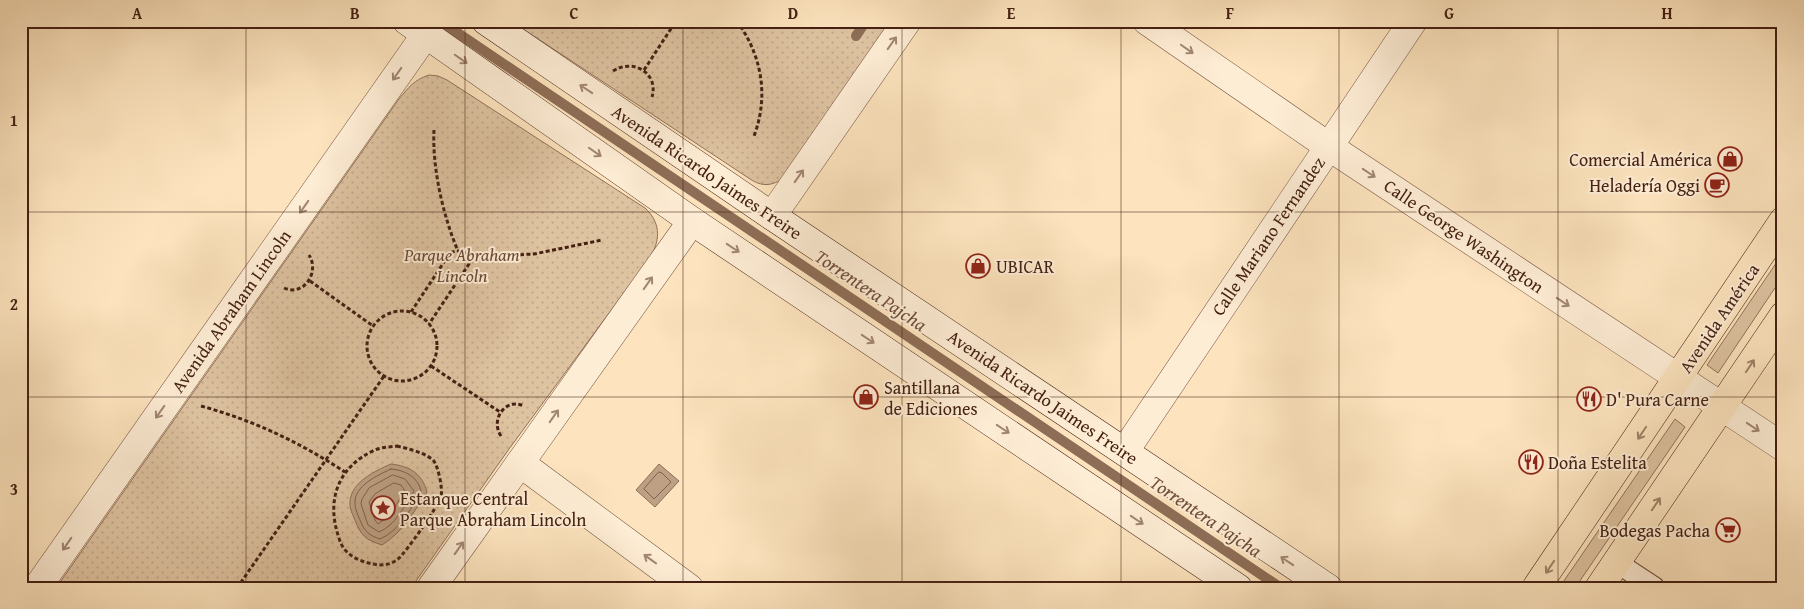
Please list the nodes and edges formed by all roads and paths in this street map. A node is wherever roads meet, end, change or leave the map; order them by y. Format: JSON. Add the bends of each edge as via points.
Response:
{"nodes":[{"id":1,"x":486,"y":21,"type":"edge"},
{"id":2,"x":676,"y":21,"type":"edge"},
{"id":3,"x":737,"y":21,"type":"edge"},
{"id":4,"x":907,"y":21,"type":"edge"},
{"id":5,"x":1147,"y":21,"type":"edge"},
{"id":6,"x":1413,"y":21,"type":"edge"},
{"id":7,"x":416,"y":28,"type":"edge"},
{"id":8,"x":644,"y":70,"type":"junction"},
{"id":9,"x":612,"y":72,"type":"dead end"},
{"id":10,"x":652,"y":100,"type":"dead end"},
{"id":11,"x":434,"y":130,"type":"dead end"},
{"id":12,"x":754,"y":136,"type":"dead end"},
{"id":13,"x":1328,"y":146,"type":"junction"},
{"id":14,"x":772,"y":216,"type":"junction"},
{"id":15,"x":692,"y":221,"type":"junction"},
{"id":16,"x":1783,"y":222,"type":"edge"},
{"id":17,"x":602,"y":240,"type":"dead end"},
{"id":18,"x":458,"y":250,"type":"junction"},
{"id":19,"x":306,"y":252,"type":"dead end"},
{"id":20,"x":468,"y":257,"type":"junction"},
{"id":21,"x":310,"y":281,"type":"junction"},
{"id":22,"x":281,"y":287,"type":"dead end"},
{"id":23,"x":411,"y":312,"type":"junction"},
{"id":24,"x":1783,"y":316,"type":"edge"},
{"id":25,"x":429,"y":324,"type":"junction"},
{"id":26,"x":374,"y":326,"type":"junction"},
{"id":27,"x":431,"y":366,"type":"junction"},
{"id":28,"x":384,"y":376,"type":"junction"},
{"id":29,"x":1679,"y":378,"type":"junction"},
{"id":30,"x":200,"y":406,"type":"dead end"},
{"id":31,"x":1723,"y":407,"type":"junction"},
{"id":32,"x":527,"y":408,"type":"dead end"},
{"id":33,"x":500,"y":412,"type":"junction"},
{"id":34,"x":504,"y":439,"type":"dead end"},
{"id":35,"x":1783,"y":447,"type":"edge"},
{"id":36,"x":1124,"y":451,"type":"junction"},
{"id":37,"x":326,"y":459,"type":"junction"},
{"id":38,"x":520,"y":463,"type":"junction"},
{"id":39,"x":346,"y":472,"type":"junction"},
{"id":40,"x":1616,"y":562,"type":"junction"},
{"id":41,"x":36,"y":588,"type":"edge"},
{"id":42,"x":237,"y":588,"type":"edge"},
{"id":43,"x":431,"y":588,"type":"edge"},
{"id":44,"x":689,"y":588,"type":"edge"},
{"id":45,"x":1238,"y":588,"type":"edge"},
{"id":46,"x":1328,"y":588,"type":"edge"},
{"id":47,"x":1536,"y":588,"type":"edge"},
{"id":48,"x":1599,"y":588,"type":"edge"},
{"id":49,"x":1654,"y":588,"type":"edge"}],
"edges":[{"from":14,"to":1,"type":"street","name":"Avenida Ricardo Jaimes Freire","one_way":true},
{"from":2,"to":8,"type":"path"},
{"from":3,"to":12,"type":"path","via":[[752,46],[760,73],[762,102]]},
{"from":14,"to":4,"type":"street","one_way":true},
{"from":5,"to":13,"type":"street","name":"Calle George Washington","one_way":true},
{"from":6,"to":13,"type":"street","name":"Calle Mariano Fernandez"},
{"from":7,"to":15,"type":"street","one_way":true},
{"from":7,"to":41,"type":"street","name":"Avenida Abraham Lincoln","one_way":true},
{"from":8,"to":9,"type":"path","via":[[628,65]]},
{"from":8,"to":10,"type":"path","via":[[653,83]]},
{"from":11,"to":18,"type":"path","via":[[440,191]]},
{"from":13,"to":29,"type":"street","name":"Calle George Washington","one_way":true},
{"from":13,"to":36,"type":"street","name":"Calle Mariano Fernandez"},
{"from":14,"to":36,"type":"street","name":"Avenida Ricardo Jaimes Freire"},
{"from":38,"to":15,"type":"street","one_way":true},
{"from":15,"to":45,"type":"street","one_way":true},
{"from":16,"to":29,"type":"main road","name":"Avenida América"},
{"from":17,"to":20,"type":"path","via":[[534,254]]},
{"from":18,"to":20,"type":"path"},
{"from":18,"to":23,"type":"path","via":[[448,256]]},
{"from":19,"to":21,"type":"path","via":[[313,266]]},
{"from":20,"to":25,"type":"path","via":[[469,264]]},
{"from":21,"to":22,"type":"path","via":[[296,290]]},
{"from":21,"to":26,"type":"path"},
{"from":23,"to":25,"type":"path"},
{"from":23,"to":26,"type":"path","via":[[390,313]]},
{"from":31,"to":24,"type":"main road","one_way":true},
{"from":25,"to":27,"type":"path","via":[[437,345]]},
{"from":26,"to":28,"type":"path","via":[[368,336],[367,347],[375,369]]},
{"from":27,"to":28,"type":"path","via":[[424,374],[405,381]]},
{"from":27,"to":33,"type":"path"},
{"from":28,"to":37,"type":"path"},
{"from":29,"to":31,"type":"street","name":"Calle George Washington"},
{"from":29,"to":47,"type":"main road","name":"Avenida América","one_way":true},
{"from":30,"to":37,"type":"path","via":[[238,417]]},
{"from":31,"to":35,"type":"street","name":"Calle George Washington","one_way":true},
{"from":40,"to":31,"type":"main road","one_way":true},
{"from":32,"to":33,"type":"path","via":[[522,404],[510,405]]},
{"from":33,"to":34,"type":"path","via":[[496,423]]},
{"from":46,"to":36,"type":"street","name":"Avenida Ricardo Jaimes Freire","one_way":true},
{"from":37,"to":39,"type":"path"},
{"from":37,"to":42,"type":"path"},
{"from":43,"to":38,"type":"street","one_way":true},
{"from":44,"to":38,"type":"street","one_way":true},
{"from":39,"to":39,"type":"path","via":[[334,496],[333,522],[341,546],[354,558],[378,567],[398,560],[441,496],[439,473],[434,461],[419,452],[398,446],[377,449]]},
{"from":40,"to":48,"type":"main road"},
{"from":40,"to":49,"type":"lane"}]}
